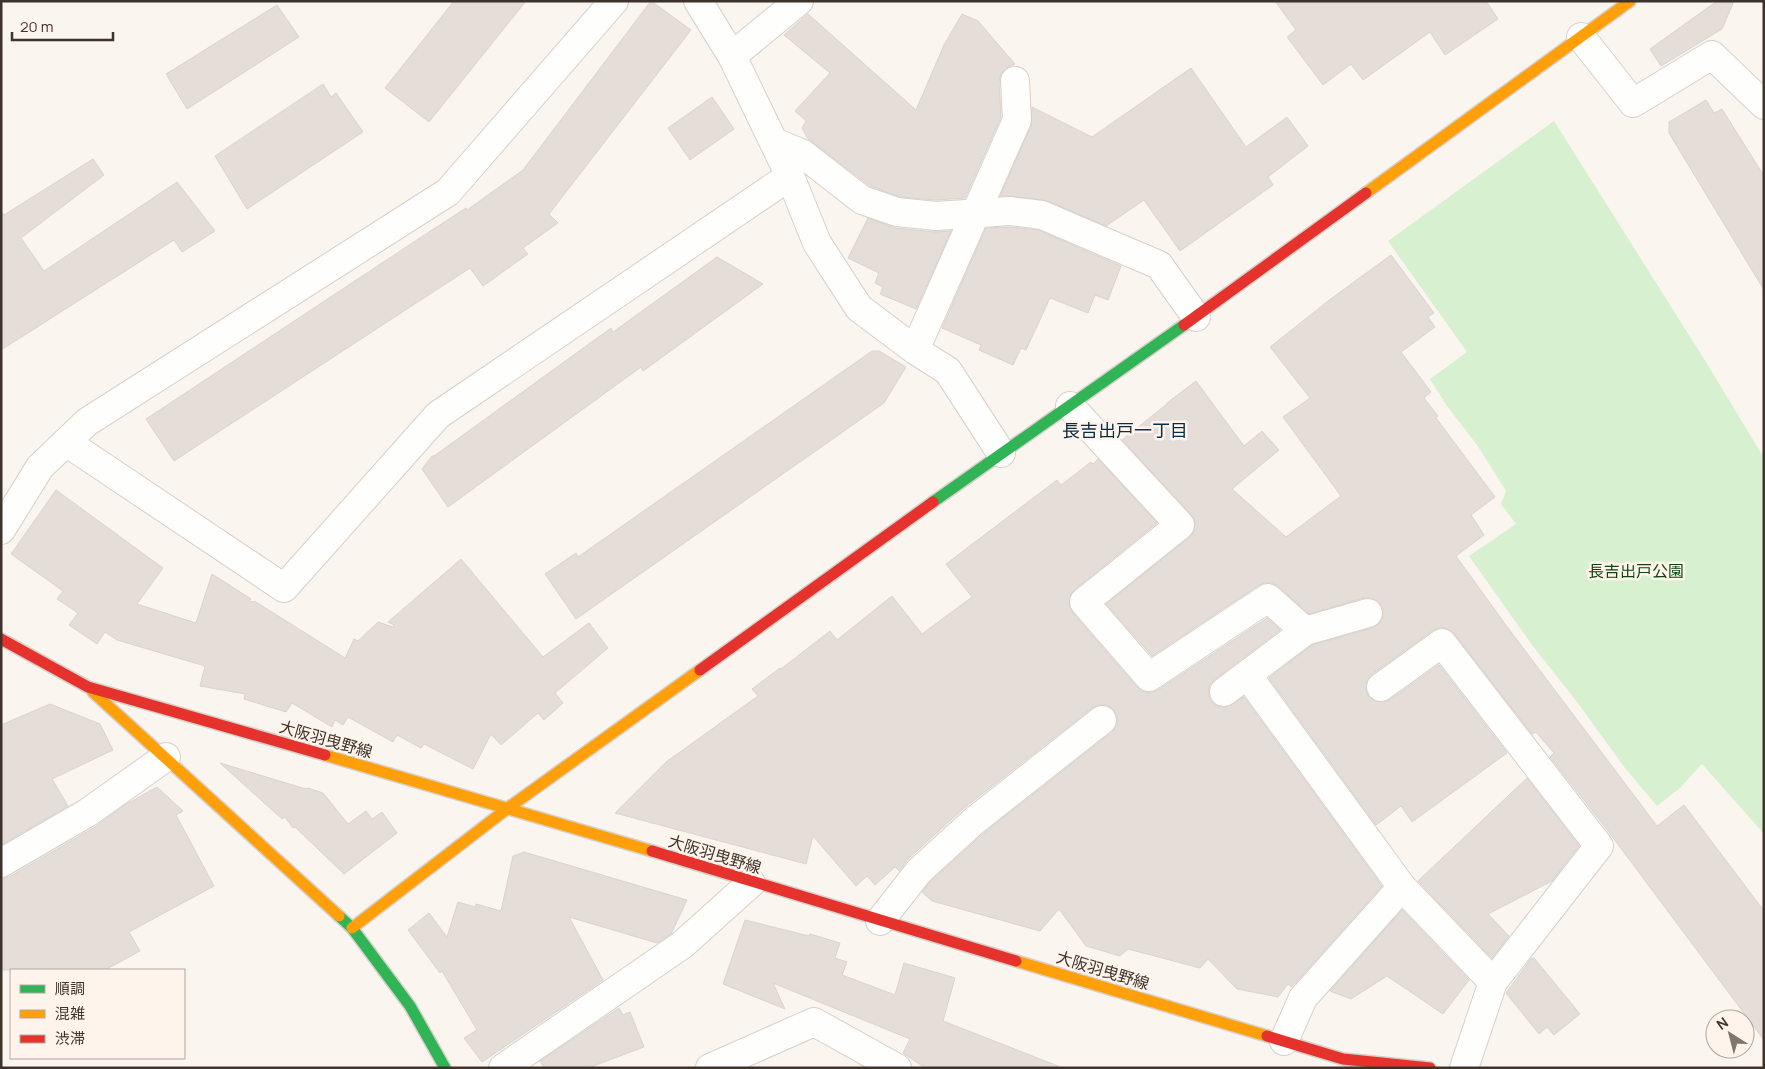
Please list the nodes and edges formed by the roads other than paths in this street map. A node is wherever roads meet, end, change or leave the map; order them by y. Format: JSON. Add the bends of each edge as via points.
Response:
{"nodes":[{"id":1,"x":614,"y":1,"type":"edge"},
{"id":2,"x":698,"y":1,"type":"edge"},
{"id":3,"x":799,"y":1,"type":"edge"},
{"id":4,"x":1630,"y":1,"type":"edge"},
{"id":5,"x":1581,"y":37,"type":"junction"},
{"id":6,"x":732,"y":56,"type":"junction"},
{"id":7,"x":1015,"y":81,"type":"dead end"},
{"id":8,"x":1764,"y":106,"type":"edge"},
{"id":9,"x":774,"y":142,"type":"junction"},
{"id":10,"x":790,"y":176,"type":"junction"},
{"id":11,"x":974,"y":213,"type":"junction"},
{"id":12,"x":1196,"y":317,"type":"junction"},
{"id":13,"x":915,"y":350,"type":"junction"},
{"id":14,"x":1070,"y":406,"type":"junction"},
{"id":15,"x":66,"y":442,"type":"junction"},
{"id":16,"x":1001,"y":453,"type":"junction"},
{"id":17,"x":1,"y":530,"type":"edge"},
{"id":18,"x":1368,"y":613,"type":"dead end"},
{"id":19,"x":1305,"y":631,"type":"junction"},
{"id":20,"x":1,"y":639,"type":"edge"},
{"id":21,"x":1248,"y":676,"type":"junction"},
{"id":22,"x":88,"y":687,"type":"junction"},
{"id":23,"x":1381,"y":687,"type":"dead end"},
{"id":24,"x":1224,"y":692,"type":"dead end"},
{"id":25,"x":1102,"y":720,"type":"dead end"},
{"id":26,"x":166,"y":757,"type":"junction"},
{"id":27,"x":508,"y":808,"type":"junction"},
{"id":28,"x":1,"y":863,"type":"edge"},
{"id":29,"x":752,"y":882,"type":"junction"},
{"id":30,"x":1402,"y":887,"type":"junction"},
{"id":31,"x":880,"y":921,"type":"junction"},
{"id":32,"x":352,"y":928,"type":"junction"},
{"id":33,"x":1493,"y":982,"type":"junction"},
{"id":34,"x":1284,"y":1041,"type":"junction"},
{"id":35,"x":1338,"y":1063,"type":"edge"},
{"id":36,"x":445,"y":1068,"type":"edge"},
{"id":37,"x":503,"y":1068,"type":"edge"},
{"id":38,"x":710,"y":1068,"type":"edge"},
{"id":39,"x":897,"y":1068,"type":"edge"},
{"id":40,"x":1430,"y":1068,"type":"edge"},
{"id":41,"x":1464,"y":1068,"type":"edge"}],
"edges":[{"from":1,"to":15,"type":"street","via":[[448,192],[87,422]]},
{"from":2,"to":6,"type":"street"},
{"from":3,"to":6,"type":"street"},
{"from":4,"to":5,"type":"street"},
{"from":5,"to":8,"type":"street","via":[[1633,103],[1712,55]]},
{"from":5,"to":12,"type":"street"},
{"from":6,"to":9,"type":"street"},
{"from":7,"to":11,"type":"street","via":[[1017,120]]},
{"from":9,"to":10,"type":"street"},
{"from":9,"to":11,"type":"street","via":[[803,154],[862,200],[897,212],[936,216]]},
{"from":10,"to":13,"type":"street","via":[[817,243],[860,308]]},
{"from":10,"to":15,"type":"street","via":[[438,414],[284,588]]},
{"from":11,"to":12,"type":"street","via":[[1010,211],[1042,215],[1159,265]]},
{"from":11,"to":13,"type":"street"},
{"from":12,"to":14,"type":"street"},
{"from":13,"to":16,"type":"street","via":[[948,371]]},
{"from":14,"to":16,"type":"street"},
{"from":14,"to":19,"type":"street","via":[[1180,525],[1084,602],[1149,677],[1268,598]]},
{"from":15,"to":17,"type":"street","via":[[40,467]]},
{"from":16,"to":27,"type":"street"},
{"from":18,"to":19,"type":"street"},
{"from":19,"to":21,"type":"street"},
{"from":20,"to":22,"type":"street","name":"大阪羽曳野線"},
{"from":21,"to":24,"type":"street"},
{"from":21,"to":30,"type":"street"},
{"from":22,"to":26,"type":"street"},
{"from":22,"to":27,"type":"street","name":"大阪羽曳野線"},
{"from":23,"to":33,"type":"street","via":[[1442,643],[1599,846]]},
{"from":25,"to":31,"type":"street","via":[[974,821],[918,871]]},
{"from":26,"to":28,"type":"street","via":[[87,813]]},
{"from":26,"to":32,"type":"street"},
{"from":27,"to":29,"type":"street","name":"大阪羽曳野線"},
{"from":27,"to":32,"type":"street"},
{"from":29,"to":31,"type":"street","name":"大阪羽曳野線"},
{"from":29,"to":37,"type":"street","via":[[682,945]]},
{"from":30,"to":33,"type":"street"},
{"from":30,"to":34,"type":"street","via":[[1303,998]]},
{"from":31,"to":34,"type":"street","name":"大阪羽曳野線"},
{"from":32,"to":36,"type":"street","via":[[410,1006]]},
{"from":33,"to":41,"type":"street"},
{"from":34,"to":35,"type":"street","name":"大阪羽曳野線"},
{"from":35,"to":40,"type":"street","name":"大阪羽曳野線"},
{"from":38,"to":39,"type":"street","via":[[814,1022]]}]}
